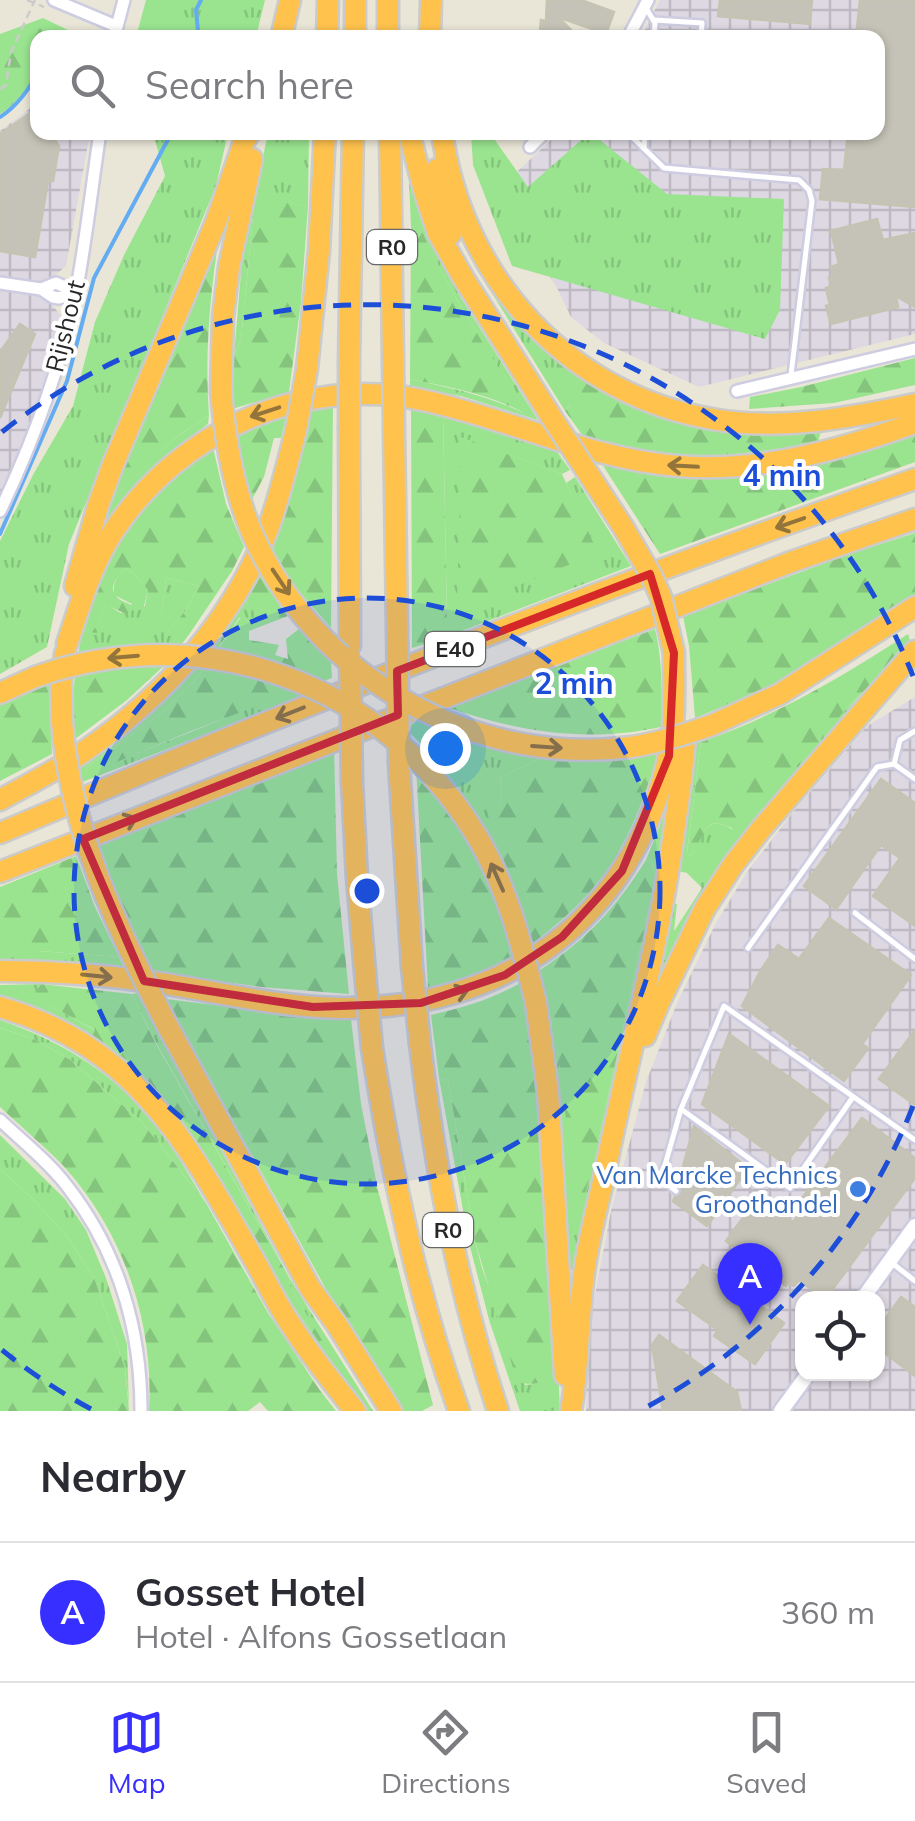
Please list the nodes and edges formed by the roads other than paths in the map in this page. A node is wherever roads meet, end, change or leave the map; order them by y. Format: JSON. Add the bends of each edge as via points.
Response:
{"nodes":[{"id":1,"x":54,"y":0,"type":"edge"},
{"id":2,"x":124,"y":0,"type":"edge"},
{"id":3,"x":290,"y":0,"type":"edge"},
{"id":4,"x":328,"y":0,"type":"edge"},
{"id":5,"x":355,"y":0,"type":"edge"},
{"id":6,"x":388,"y":0,"type":"edge"},
{"id":7,"x":400,"y":0,"type":"edge"},
{"id":8,"x":430,"y":0,"type":"edge"},
{"id":9,"x":647,"y":3,"type":"edge"},
{"id":10,"x":654,"y":20,"type":"junction"},
{"id":11,"x":111,"y":30,"type":"edge"},
{"id":12,"x":116,"y":30,"type":"edge"},
{"id":13,"x":283,"y":30,"type":"edge"},
{"id":14,"x":327,"y":30,"type":"edge"},
{"id":15,"x":354,"y":30,"type":"edge"},
{"id":16,"x":388,"y":30,"type":"edge"},
{"id":17,"x":401,"y":30,"type":"edge"},
{"id":18,"x":431,"y":30,"type":"edge"},
{"id":19,"x":632,"y":30,"type":"edge"},
{"id":20,"x":654,"y":30,"type":"edge"},
{"id":21,"x":702,"y":30,"type":"edge"},
{"id":22,"x":99,"y":140,"type":"edge"},
{"id":23,"x":245,"y":140,"type":"edge"},
{"id":24,"x":256,"y":140,"type":"edge"},
{"id":25,"x":326,"y":140,"type":"edge"},
{"id":26,"x":353,"y":140,"type":"edge"},
{"id":27,"x":390,"y":140,"type":"edge"},
{"id":28,"x":412,"y":140,"type":"edge"},
{"id":29,"x":432,"y":140,"type":"edge"},
{"id":30,"x":443,"y":140,"type":"edge"},
{"id":31,"x":536,"y":140,"type":"edge"},
{"id":32,"x":635,"y":140,"type":"edge"},
{"id":33,"x":644,"y":140,"type":"edge"},
{"id":34,"x":530,"y":146,"type":"dead end"},
{"id":35,"x":644,"y":148,"type":"junction"},
{"id":36,"x":464,"y":279,"type":"junction"},
{"id":37,"x":0,"y":283,"type":"edge"},
{"id":38,"x":76,"y":292,"type":"junction"},
{"id":39,"x":915,"y":349,"type":"edge"},
{"id":40,"x":791,"y":378,"type":"junction"},
{"id":41,"x":737,"y":391,"type":"dead end"},
{"id":42,"x":915,"y":404,"type":"edge"},
{"id":43,"x":915,"y":422,"type":"edge"},
{"id":44,"x":915,"y":479,"type":"edge"},
{"id":45,"x":0,"y":512,"type":"edge"},
{"id":46,"x":915,"y":519,"type":"edge"},
{"id":47,"x":915,"y":608,"type":"edge"},
{"id":48,"x":67,"y":644,"type":"junction"},
{"id":49,"x":915,"y":651,"type":"edge"},
{"id":50,"x":674,"y":654,"type":"junction"},
{"id":51,"x":0,"y":693,"type":"edge"},
{"id":52,"x":915,"y":731,"type":"edge"},
{"id":53,"x":894,"y":764,"type":"junction"},
{"id":54,"x":915,"y":778,"type":"edge"},
{"id":55,"x":0,"y":800,"type":"edge"},
{"id":56,"x":0,"y":833,"type":"edge"},
{"id":57,"x":0,"y":872,"type":"edge"},
{"id":58,"x":855,"y":912,"type":"dead end"},
{"id":59,"x":748,"y":948,"type":"dead end"},
{"id":60,"x":915,"y":958,"type":"edge"},
{"id":61,"x":0,"y":971,"type":"edge"},
{"id":62,"x":0,"y":1007,"type":"edge"},
{"id":63,"x":627,"y":1079,"type":"junction"},
{"id":64,"x":853,"y":1097,"type":"junction"},
{"id":65,"x":681,"y":1108,"type":"junction"},
{"id":66,"x":0,"y":1120,"type":"edge"},
{"id":67,"x":915,"y":1140,"type":"edge"},
{"id":68,"x":676,"y":1191,"type":"dead end"},
{"id":69,"x":915,"y":1226,"type":"edge"},
{"id":70,"x":890,"y":1262,"type":"junction"},
{"id":71,"x":915,"y":1281,"type":"edge"},
{"id":72,"x":868,"y":1291,"type":"edge"},
{"id":73,"x":803,"y":1381,"type":"edge"},
{"id":74,"x":141,"y":1411,"type":"edge"},
{"id":75,"x":355,"y":1411,"type":"edge"},
{"id":76,"x":391,"y":1411,"type":"edge"},
{"id":77,"x":459,"y":1411,"type":"edge"},
{"id":78,"x":498,"y":1411,"type":"edge"},
{"id":79,"x":571,"y":1411,"type":"edge"},
{"id":80,"x":781,"y":1411,"type":"edge"}],
"edges":[{"from":1,"to":11,"type":"street"},
{"from":2,"to":12,"type":"street"},
{"from":3,"to":13,"type":"highway"},
{"from":4,"to":14,"type":"highway"},
{"from":5,"to":15,"type":"highway"},
{"from":6,"to":16,"type":"highway"},
{"from":7,"to":17,"type":"highway"},
{"from":8,"to":18,"type":"highway"},
{"from":9,"to":10,"type":"lane"},
{"from":9,"to":19,"type":"street"},
{"from":10,"to":20,"type":"lane"},
{"from":10,"to":21,"type":"lane","via":[[702,22]]},
{"from":22,"to":38,"type":"street","name":"Rijshout"},
{"from":23,"to":48,"type":"highway","via":[[112,467],[73,592]]},
{"from":24,"to":47,"type":"highway","one_way":true,"bridge":true,"via":[[223,317],[228,452],[253,535],[274,575],[322,636],[385,690],[453,725],[517,744],[634,746],[712,726],[780,694]]},
{"from":25,"to":55,"type":"highway","bridge":true,"via":[[318,267],[296,430],[260,546],[240,587],[194,654],[114,729]]},
{"from":26,"to":77,"type":"highway","number":"R0","bridge":true,"via":[[349,429],[356,878],[372,1048],[403,1221]]},
{"from":27,"to":78,"type":"highway","number":"R0","bridge":true,"via":[[398,764],[412,967],[448,1229]]},
{"from":28,"to":36,"type":"highway","via":[[438,232]]},
{"from":29,"to":36,"type":"highway"},
{"from":30,"to":42,"type":"highway","via":[[460,208],[510,300],[596,376],[638,397],[717,420],[833,420]]},
{"from":31,"to":34,"type":"street"},
{"from":32,"to":35,"type":"lane"},
{"from":33,"to":35,"type":"lane"},
{"from":35,"to":40,"type":"lane","via":[[664,168],[800,180],[810,190]]},
{"from":36,"to":50,"type":"highway","bridge":true,"via":[[651,576]]},
{"from":37,"to":38,"type":"street","via":[[41,289],[53,298]]},
{"from":38,"to":45,"type":"street","name":"Rijshout","via":[[37,426]]},
{"from":39,"to":40,"type":"street"},
{"from":40,"to":41,"type":"street"},
{"from":43,"to":48,"type":"highway","one_way":true,"via":[[778,461],[682,466],[606,454],[418,399],[363,393],[314,398],[234,424],[162,474],[99,558]]},
{"from":44,"to":56,"type":"highway","number":"E40","one_way":true,"via":[[617,586]]},
{"from":57,"to":46,"type":"highway","number":"E40","one_way":true},
{"from":48,"to":76,"type":"highway","bridge":true,"via":[[61,681],[68,775],[90,860],[128,951],[310,1288]]},
{"from":49,"to":63,"type":"highway","via":[[733,866],[680,956]]},
{"from":61,"to":50,"type":"highway","one_way":true,"via":[[158,982],[342,1008],[420,1003],[504,975],[586,916],[638,842],[669,756]]},
{"from":50,"to":63,"type":"highway","via":[[685,724],[680,790]]},
{"from":79,"to":51,"type":"highway","one_way":true,"bridge":true,"via":[[536,1003],[497,874],[449,795],[356,710],[286,676],[224,660],[163,655],[85,662]]},
{"from":52,"to":53,"type":"lane","via":[[900,740]]},
{"from":53,"to":54,"type":"lane"},
{"from":53,"to":59,"type":"lane","via":[[877,768]]},
{"from":58,"to":60,"type":"lane"},
{"from":62,"to":75,"type":"highway","via":[[88,1046],[149,1098],[214,1189],[290,1324]]},
{"from":63,"to":79,"type":"highway","via":[[584,1274]]},
{"from":64,"to":65,"type":"lane","via":[[790,1188]]},
{"from":64,"to":65,"type":"lane","via":[[724,1006]]},
{"from":64,"to":67,"type":"lane"},
{"from":65,"to":68,"type":"lane","via":[[661,1179]]},
{"from":66,"to":74,"type":"street","via":[[67,1186],[103,1241],[132,1314]]},
{"from":69,"to":70,"type":"street"},
{"from":70,"to":71,"type":"lane"},
{"from":70,"to":72,"type":"street"},
{"from":73,"to":80,"type":"street"}]}
